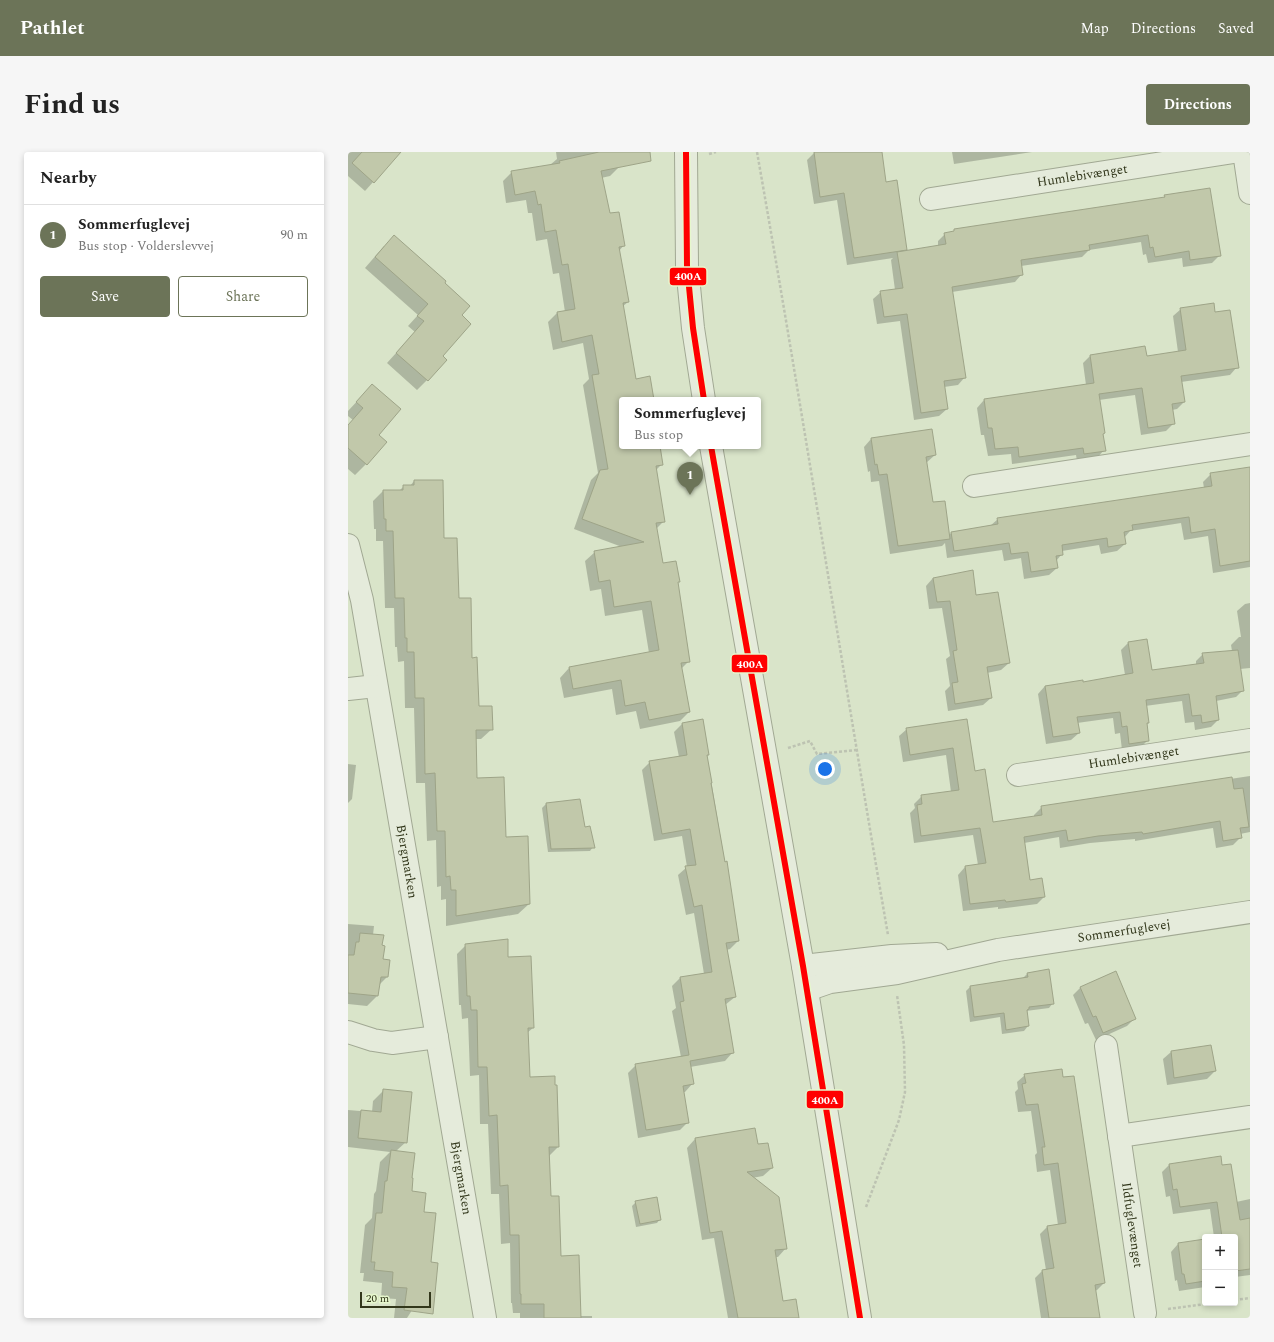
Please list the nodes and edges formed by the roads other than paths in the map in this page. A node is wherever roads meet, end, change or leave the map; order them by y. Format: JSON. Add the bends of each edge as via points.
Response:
{"nodes":[{"id":1,"x":686,"y":152,"type":"edge"},
{"id":2,"x":1234,"y":152,"type":"edge"},
{"id":3,"x":1244,"y":152,"type":"edge"},
{"id":4,"x":1250,"y":193,"type":"edge"},
{"id":5,"x":930,"y":199,"type":"dead end"},
{"id":6,"x":704,"y":397,"type":"edge"},
{"id":7,"x":1250,"y":444,"type":"edge"},
{"id":8,"x":712,"y":449,"type":"edge"},
{"id":9,"x":974,"y":486,"type":"dead end"},
{"id":10,"x":348,"y":545,"type":"edge"},
{"id":11,"x":376,"y":686,"type":"junction"},
{"id":12,"x":348,"y":689,"type":"edge"},
{"id":13,"x":1250,"y":740,"type":"edge"},
{"id":14,"x":1018,"y":775,"type":"dead end"},
{"id":15,"x":1250,"y":912,"type":"edge"},
{"id":16,"x":893,"y":965,"type":"junction"},
{"id":17,"x":802,"y":966,"type":"junction"},
{"id":18,"x":806,"y":990,"type":"junction"},
{"id":19,"x":348,"y":1032,"type":"edge"},
{"id":20,"x":437,"y":1038,"type":"junction"},
{"id":21,"x":1106,"y":1046,"type":"dead end"},
{"id":22,"x":1250,"y":1117,"type":"edge"},
{"id":23,"x":1119,"y":1136,"type":"junction"},
{"id":24,"x":1145,"y":1313,"type":"road end"},
{"id":25,"x":486,"y":1318,"type":"edge"},
{"id":26,"x":860,"y":1318,"type":"edge"}],
"edges":[{"from":1,"to":6,"type":"street","via":[[687,266]]},
{"from":2,"to":5,"type":"street","name":"Humlebivænget"},
{"from":3,"to":4,"type":"street"},
{"from":7,"to":9,"type":"street"},
{"from":8,"to":17,"type":"street"},
{"from":10,"to":11,"type":"street","name":"Bjergmarken","via":[[362,600]]},
{"from":11,"to":12,"type":"street"},
{"from":11,"to":20,"type":"street","name":"Bjergmarken"},
{"from":13,"to":14,"type":"street","name":"Humlebivænget"},
{"from":15,"to":16,"type":"street","name":"Sommerfuglevej"},
{"from":16,"to":17,"type":"street","name":"Sommerfuglevej"},
{"from":16,"to":18,"type":"street","name":"Sommerfuglevej"},
{"from":17,"to":18,"type":"street"},
{"from":18,"to":26,"type":"street"},
{"from":19,"to":20,"type":"street","via":[[392,1043]]},
{"from":20,"to":25,"type":"street","name":"Bjergmarken"},
{"from":21,"to":23,"type":"street","name":"Ildfuglevænget"},
{"from":22,"to":23,"type":"street"},
{"from":23,"to":24,"type":"street","name":"Ildfuglevænget"}]}
